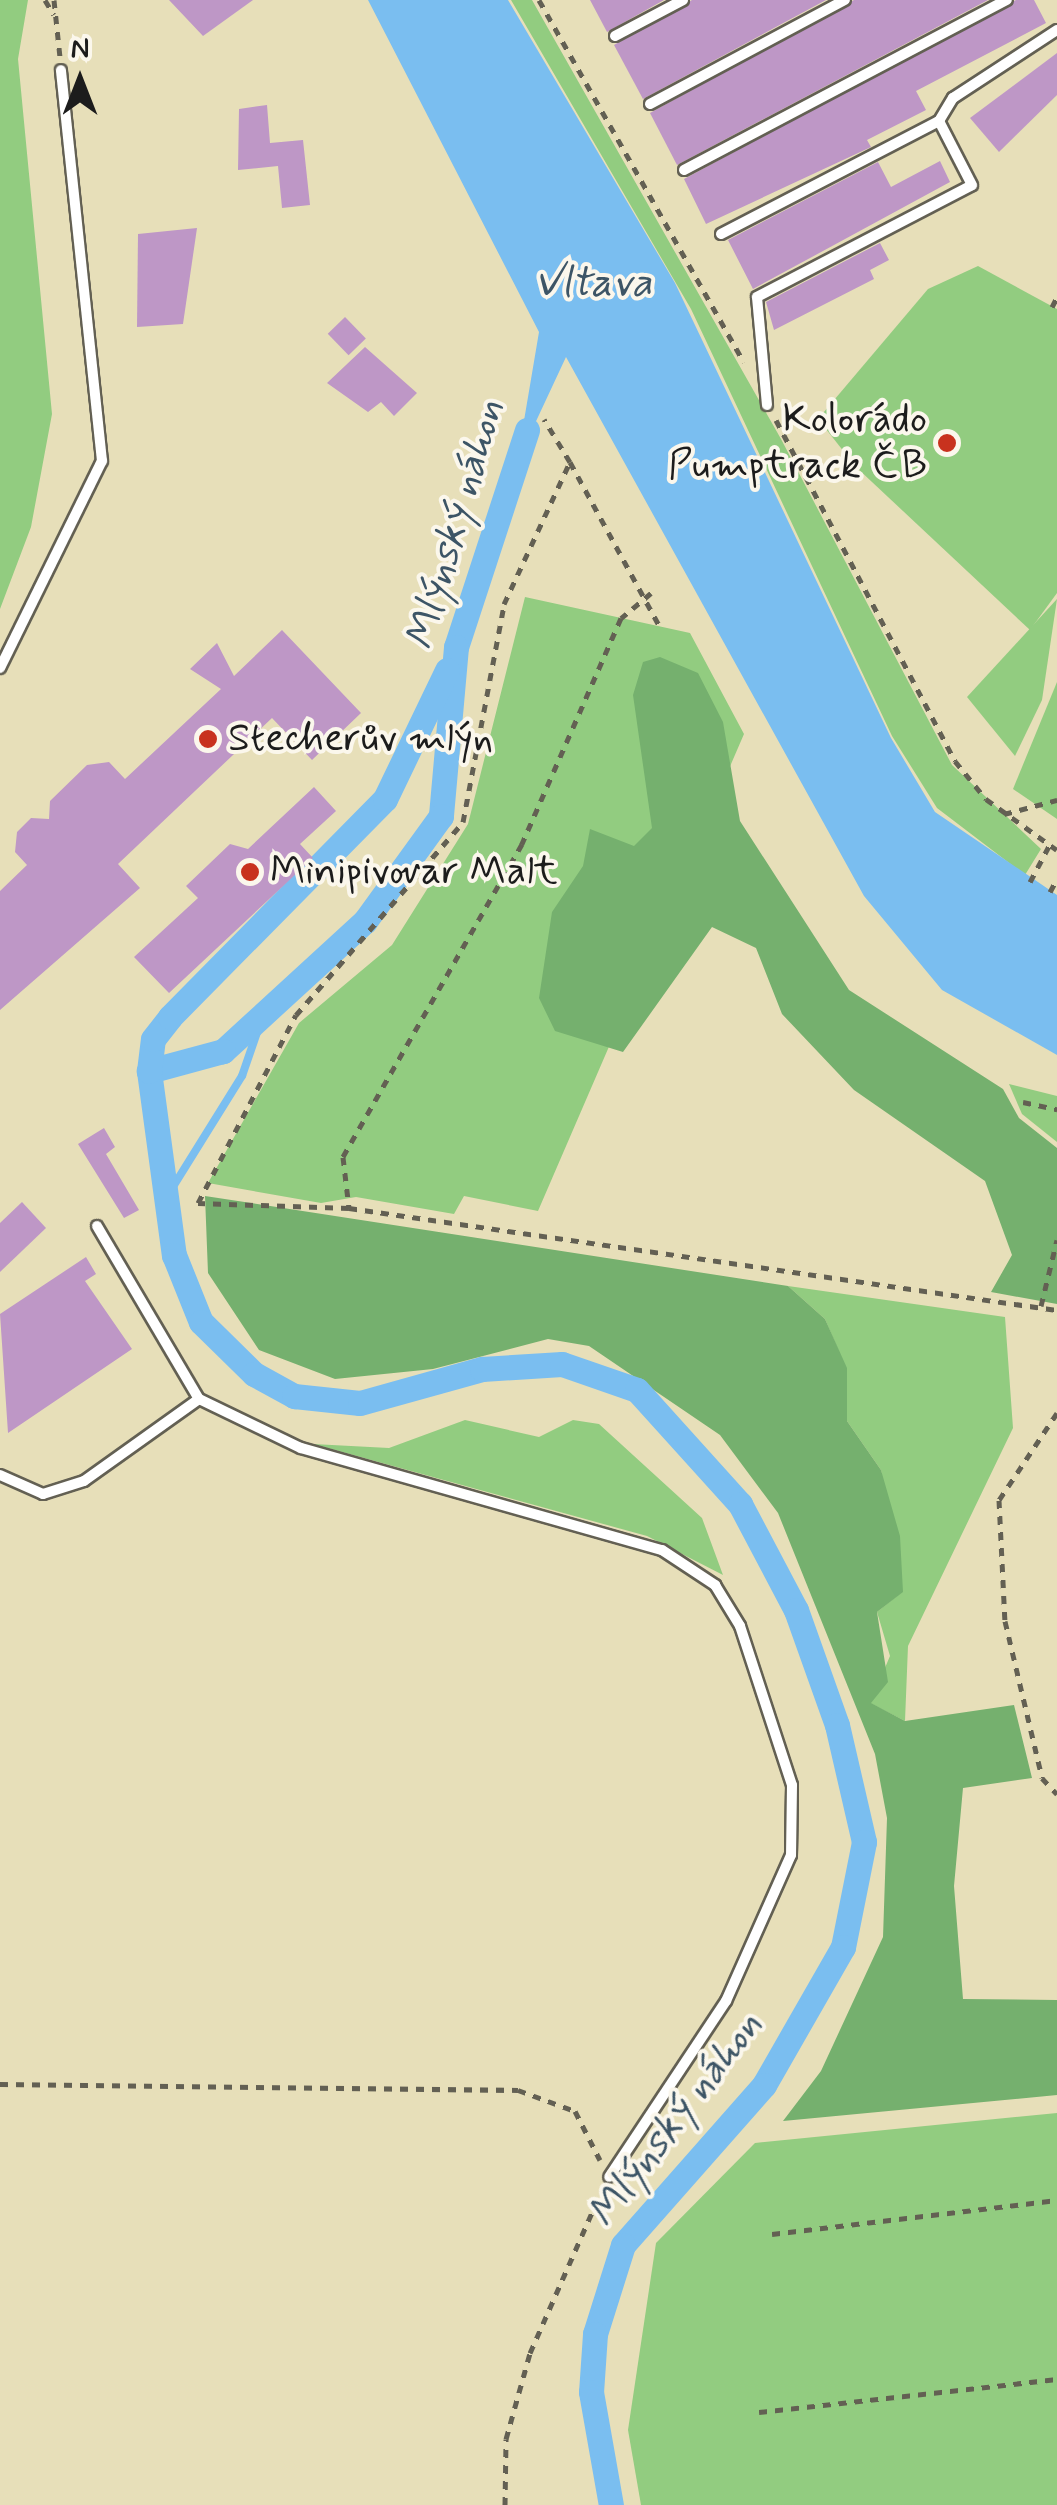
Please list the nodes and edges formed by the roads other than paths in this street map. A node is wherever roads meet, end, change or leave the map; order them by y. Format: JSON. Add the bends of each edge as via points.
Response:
{"nodes":[{"id":1,"x":683,"y":0,"type":"edge"},
{"id":2,"x":845,"y":0,"type":"edge"},
{"id":3,"x":1007,"y":0,"type":"edge"},
{"id":4,"x":1057,"y":30,"type":"edge"},
{"id":5,"x":615,"y":36,"type":"dead end"},
{"id":6,"x":61,"y":70,"type":"road end"},
{"id":7,"x":650,"y":104,"type":"dead end"},
{"id":8,"x":939,"y":121,"type":"junction"},
{"id":9,"x":684,"y":170,"type":"dead end"},
{"id":10,"x":721,"y":234,"type":"dead end"},
{"id":11,"x":768,"y":404,"type":"road end"},
{"id":12,"x":0,"y":668,"type":"edge"},
{"id":13,"x":97,"y":1226,"type":"dead end"},
{"id":14,"x":199,"y":1398,"type":"junction"},
{"id":15,"x":0,"y":1475,"type":"edge"},
{"id":16,"x":610,"y":2178,"type":"road end"}],
"edges":[{"from":1,"to":5,"type":"lane"},
{"from":2,"to":7,"type":"lane"},
{"from":3,"to":9,"type":"lane"},
{"from":4,"to":8,"type":"lane","via":[[952,98]]},
{"from":6,"to":12,"type":"lane","via":[[102,461]]},
{"from":8,"to":10,"type":"lane"},
{"from":8,"to":11,"type":"lane","via":[[972,186],[757,297]]},
{"from":13,"to":14,"type":"lane"},
{"from":14,"to":15,"type":"lane","via":[[84,1481],[44,1494]]},
{"from":14,"to":16,"type":"lane","via":[[301,1448],[662,1550],[715,1585],[740,1626],[792,1785],[791,1855],[770,1920],[726,2000]]}]}
